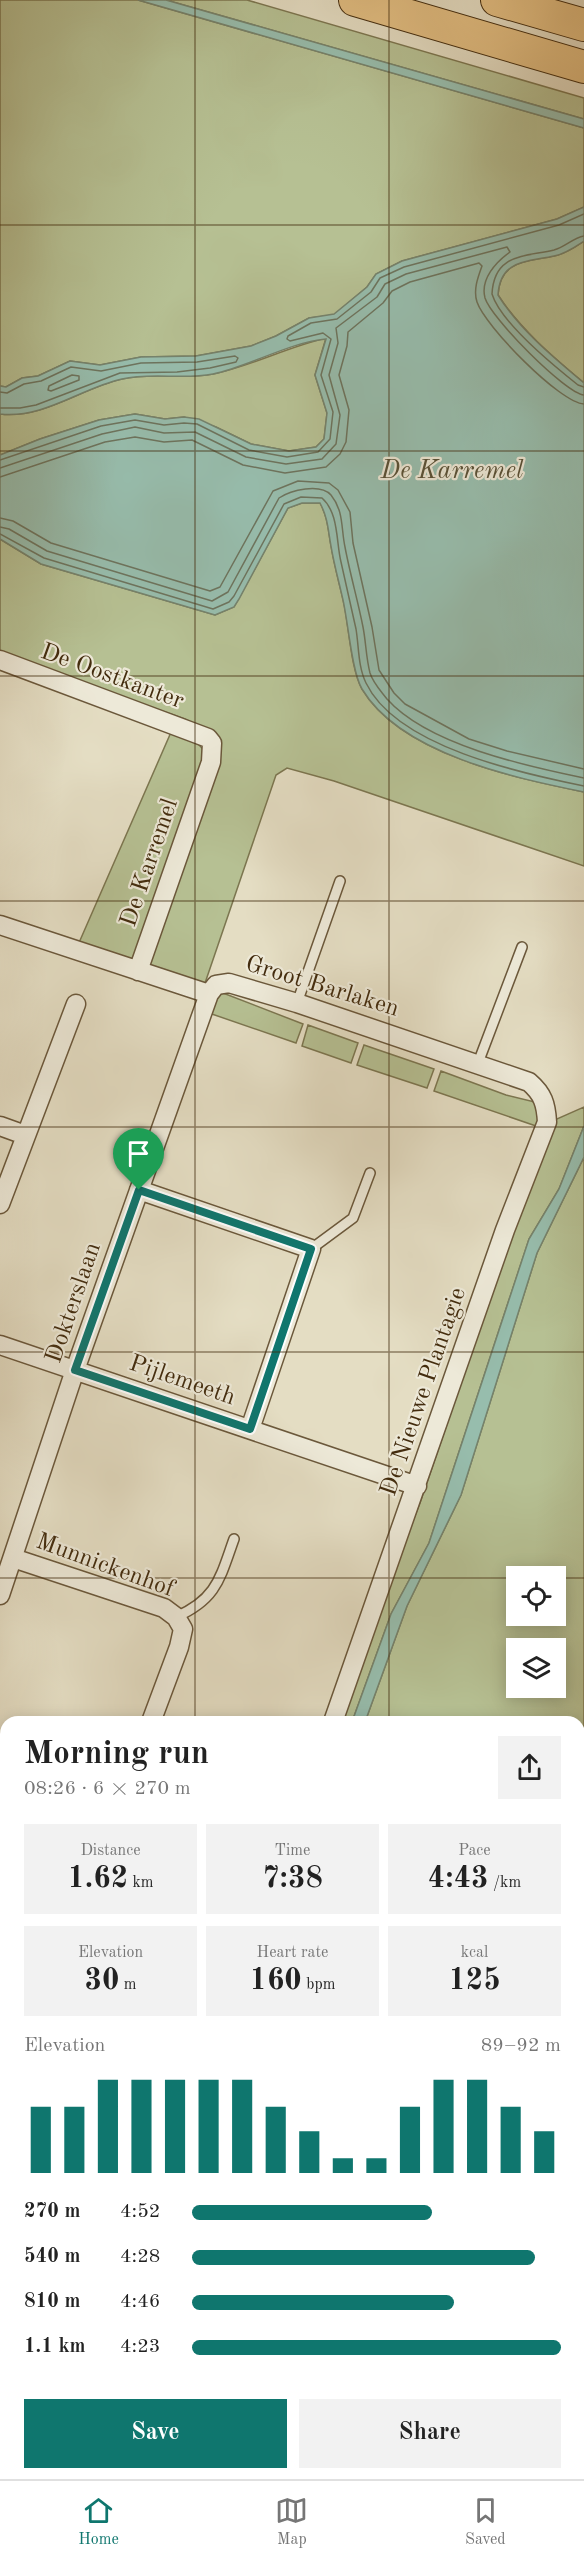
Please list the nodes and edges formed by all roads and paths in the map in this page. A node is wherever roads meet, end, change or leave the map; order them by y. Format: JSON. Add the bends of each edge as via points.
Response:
{"nodes":[{"id":1,"x":355,"y":0,"type":"edge"},
{"id":2,"x":497,"y":0,"type":"edge"},
{"id":3,"x":584,"y":25,"type":"edge"},
{"id":4,"x":584,"y":67,"type":"edge"},
{"id":5,"x":0,"y":660,"type":"edge"},
{"id":6,"x":207,"y":738,"type":"joint"},
{"id":7,"x":340,"y":881,"type":"dead end"},
{"id":8,"x":0,"y":925,"type":"edge"},
{"id":9,"x":522,"y":947,"type":"dead end"},
{"id":10,"x":138,"y":971,"type":"junction"},
{"id":11,"x":209,"y":994,"type":"junction"},
{"id":12,"x":297,"y":1003,"type":"junction"},
{"id":13,"x":76,"y":1004,"type":"dead end"},
{"id":14,"x":478,"y":1063,"type":"junction"},
{"id":15,"x":529,"y":1082,"type":"joint"},
{"id":16,"x":0,"y":1126,"type":"edge"},
{"id":17,"x":25,"y":1135,"type":"junction"},
{"id":18,"x":370,"y":1173,"type":"dead end"},
{"id":19,"x":139,"y":1190,"type":"junction"},
{"id":20,"x":0,"y":1204,"type":"edge"},
{"id":21,"x":311,"y":1249,"type":"junction"},
{"id":22,"x":0,"y":1345,"type":"edge"},
{"id":23,"x":75,"y":1370,"type":"junction"},
{"id":24,"x":250,"y":1429,"type":"junction"},
{"id":25,"x":417,"y":1486,"type":"junction"},
{"id":26,"x":234,"y":1539,"type":"dead end"},
{"id":27,"x":13,"y":1558,"type":"junction"},
{"id":28,"x":0,"y":1595,"type":"edge"},
{"id":29,"x":176,"y":1617,"type":"junction"},
{"id":30,"x":153,"y":1716,"type":"edge"},
{"id":31,"x":335,"y":1716,"type":"edge"}],
"edges":[{"from":1,"to":4,"type":"highway"},
{"from":2,"to":3,"type":"highway"},
{"from":5,"to":6,"type":"street","name":"De Oostkanter"},
{"from":6,"to":10,"type":"street","name":"De Karremel","via":[[213,748],[211,762]]},
{"from":7,"to":12,"type":"lane"},
{"from":8,"to":10,"type":"street"},
{"from":9,"to":14,"type":"lane"},
{"from":10,"to":11,"type":"street"},
{"from":11,"to":12,"type":"street","name":"Groot Barlaken","via":[[216,985],[229,983]]},
{"from":11,"to":19,"type":"street","name":"Dokterslaan"},
{"from":12,"to":14,"type":"street","name":"Groot Barlaken"},
{"from":13,"to":17,"type":"street"},
{"from":14,"to":15,"type":"street","name":"Groot Barlaken"},
{"from":15,"to":25,"type":"street","name":"De Nieuwe Plantagie","via":[[540,1091],[548,1122],[505,1230]]},
{"from":16,"to":17,"type":"street"},
{"from":17,"to":20,"type":"street"},
{"from":18,"to":21,"type":"lane","via":[[353,1218]]},
{"from":19,"to":21,"type":"street"},
{"from":19,"to":23,"type":"street","name":"Dokterslaan"},
{"from":21,"to":24,"type":"street"},
{"from":22,"to":23,"type":"street","name":"Pijlemeeth"},
{"from":23,"to":24,"type":"street","name":"Pijlemeeth"},
{"from":23,"to":27,"type":"street","name":"Dokterslaan"},
{"from":24,"to":25,"type":"street","name":"Pijlemeeth"},
{"from":25,"to":31,"type":"street","name":"De Nieuwe Plantagie"},
{"from":26,"to":29,"type":"lane","via":[[218,1585],[191,1611]]},
{"from":27,"to":28,"type":"street","name":"Dokterslaan"},
{"from":27,"to":29,"type":"street","name":"Munnickenhof","via":[[164,1608]]},
{"from":29,"to":30,"type":"street","name":"Munnickenhof","via":[[183,1629],[179,1647]]}]}
